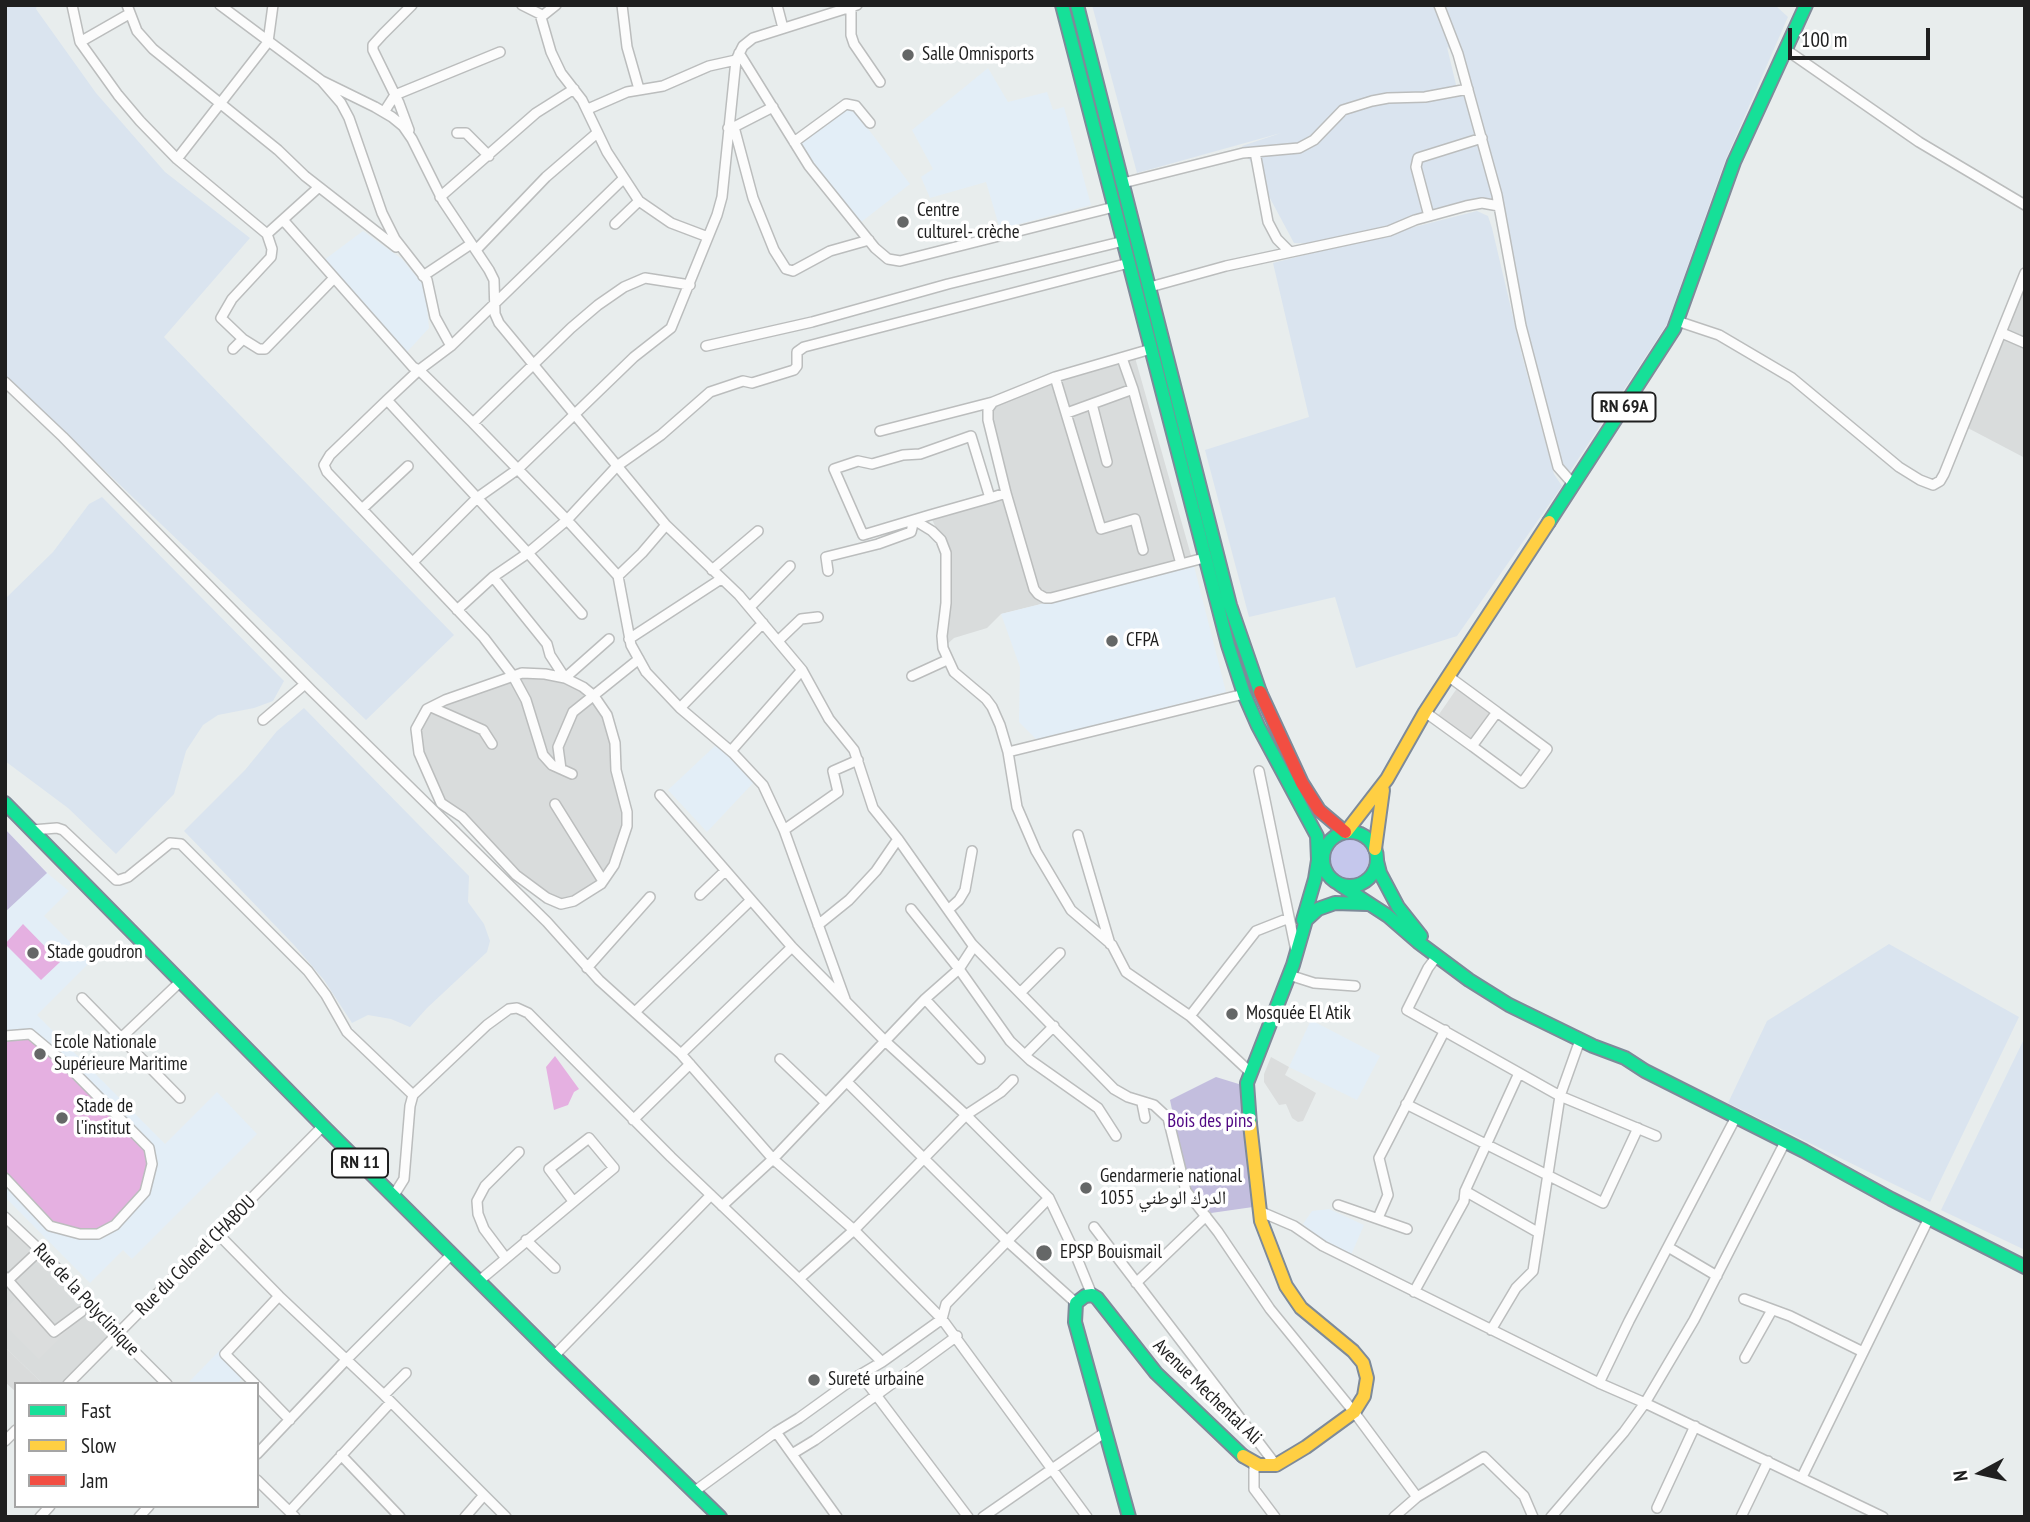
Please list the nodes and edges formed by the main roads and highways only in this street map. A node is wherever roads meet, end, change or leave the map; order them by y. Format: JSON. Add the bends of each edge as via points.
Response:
{"nodes":[{"id":1,"x":1062,"y":5,"type":"edge"},
{"id":2,"x":1077,"y":5,"type":"edge"},
{"id":3,"x":1806,"y":5,"type":"edge"},
{"id":4,"x":1387,"y":779,"type":"junction"},
{"id":5,"x":5,"y":803,"type":"edge"},
{"id":6,"x":1345,"y":832,"type":"junction"},
{"id":7,"x":1317,"y":836,"type":"junction"},
{"id":8,"x":1376,"y":853,"type":"junction"},
{"id":9,"x":1322,"y":859,"type":"junction"},
{"id":10,"x":1315,"y":879,"type":"junction"},
{"id":11,"x":1351,"y":889,"type":"junction"},
{"id":12,"x":1335,"y":903,"type":"junction"},
{"id":13,"x":1368,"y":904,"type":"junction"},
{"id":14,"x":1300,"y":938,"type":"junction"},
{"id":15,"x":1436,"y":955,"type":"junction"},
{"id":16,"x":2025,"y":1267,"type":"edge"},
{"id":17,"x":720,"y":1517,"type":"edge"},
{"id":18,"x":1129,"y":1517,"type":"edge"}],
"edges":[{"from":1,"to":7,"type":"main road","via":[[1228,645],[1266,743]]},
{"from":2,"to":6,"type":"main road","via":[[1245,654],[1302,783],[1320,810]]},
{"from":3,"to":4,"type":"main road","number":"RN 69A","via":[[1734,162],[1677,321],[1425,712]]},
{"from":4,"to":6,"type":"main road","number":"RN 69A"},
{"from":4,"to":8,"type":"main road","number":"RN 69A"},
{"from":5,"to":17,"type":"main road","number":"RN 11","via":[[478,1281]]},
{"from":6,"to":8,"type":"main road","via":[[1366,837]]},
{"from":6,"to":9,"type":"main road","via":[[1326,845]]},
{"from":7,"to":9,"type":"main road"},
{"from":7,"to":10,"type":"main road"},
{"from":8,"to":11,"type":"main road","via":[[1376,865],[1368,879]]},
{"from":8,"to":15,"type":"main road","via":[[1380,873],[1398,907]]},
{"from":9,"to":10,"type":"main road"},
{"from":9,"to":11,"type":"main road","via":[[1327,874]]},
{"from":10,"to":14,"type":"main road"},
{"from":11,"to":12,"type":"main road"},
{"from":11,"to":13,"type":"main road"},
{"from":12,"to":13,"type":"main road"},
{"from":12,"to":14,"type":"main road","via":[[1309,917]]},
{"from":13,"to":15,"type":"main road"},
{"from":14,"to":18,"type":"main road","name":"Avenue Mechental Ali","via":[[1247,1089],[1259,1211],[1275,1263],[1296,1300],[1363,1363],[1366,1389],[1354,1412],[1307,1447],[1276,1465],[1254,1464],[1156,1373],[1102,1304],[1092,1295],[1085,1296],[1076,1303],[1075,1322]]},
{"from":15,"to":16,"type":"main road","via":[[1508,1004],[1625,1058]]}]}
